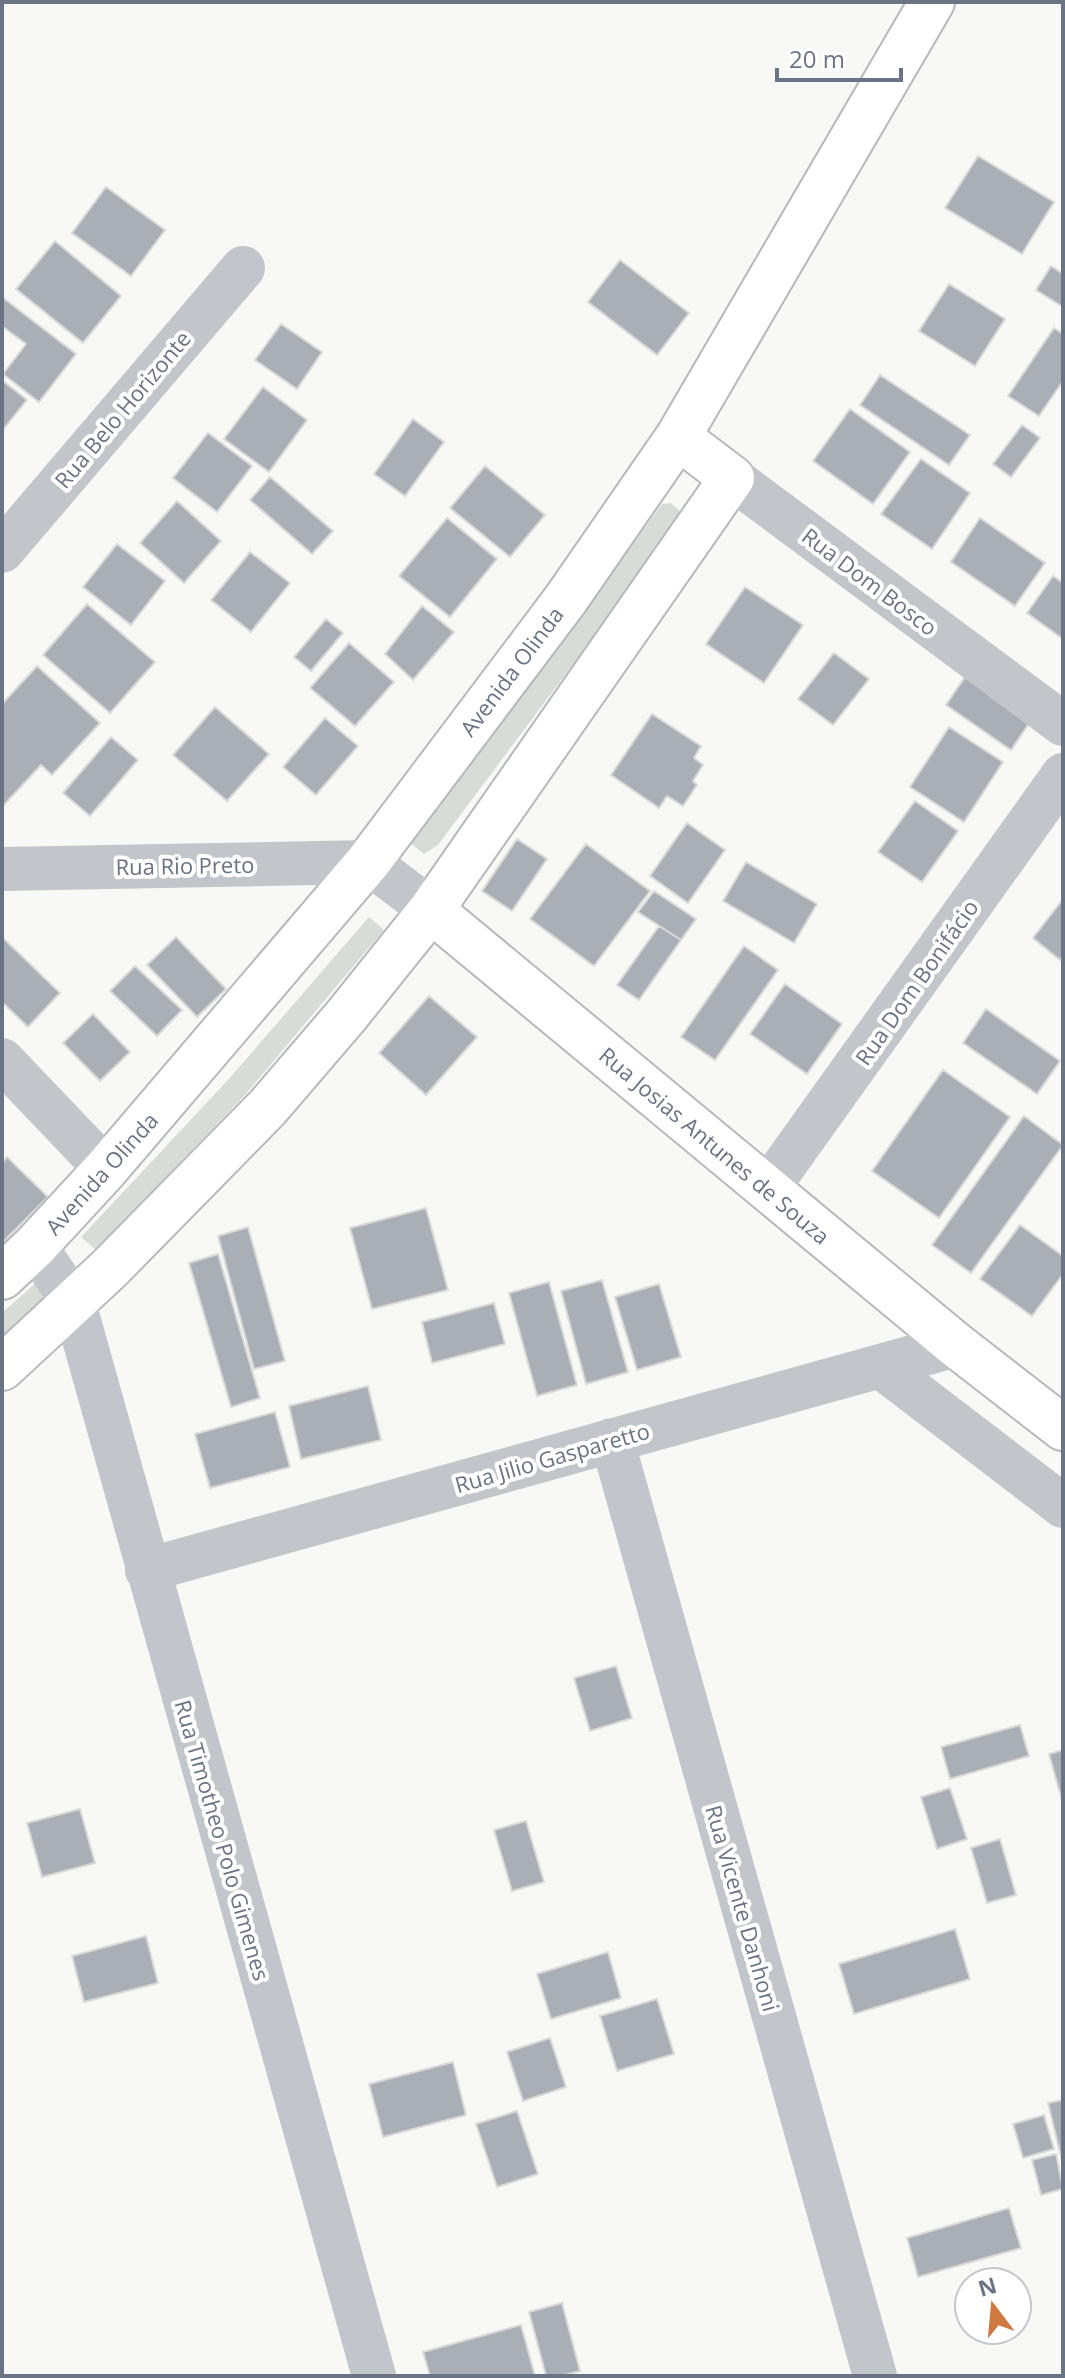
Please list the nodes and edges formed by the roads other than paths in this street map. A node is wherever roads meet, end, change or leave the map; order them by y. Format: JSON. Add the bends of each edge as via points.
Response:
{"nodes":[{"id":1,"x":932,"y":2,"type":"edge"},
{"id":2,"x":243,"y":268,"type":"dead end"},
{"id":3,"x":678,"y":437,"type":"junction"},
{"id":4,"x":732,"y":478,"type":"junction"},
{"id":5,"x":2,"y":551,"type":"edge"},
{"id":6,"x":1063,"y":724,"type":"edge"},
{"id":7,"x":1063,"y":775,"type":"edge"},
{"id":8,"x":368,"y":862,"type":"junction"},
{"id":9,"x":2,"y":869,"type":"edge"},
{"id":10,"x":431,"y":910,"type":"junction"},
{"id":11,"x":2,"y":1060,"type":"edge"},
{"id":12,"x":106,"y":1169,"type":"junction"},
{"id":13,"x":768,"y":1188,"type":"junction"},
{"id":14,"x":35,"y":1246,"type":"junction"},
{"id":15,"x":2,"y":1277,"type":"edge"},
{"id":16,"x":74,"y":1303,"type":"junction"},
{"id":17,"x":956,"y":1345,"type":"junction"},
{"id":18,"x":880,"y":1366,"type":"junction"},
{"id":19,"x":2,"y":1368,"type":"edge"},
{"id":20,"x":1063,"y":1428,"type":"edge"},
{"id":21,"x":612,"y":1440,"type":"junction"},
{"id":22,"x":1063,"y":1506,"type":"edge"},
{"id":23,"x":147,"y":1570,"type":"junction"},
{"id":24,"x":374,"y":2376,"type":"edge"},
{"id":25,"x":875,"y":2376,"type":"edge"}],
"edges":[{"from":1,"to":3,"type":"street","name":"Avenida Olinda"},
{"from":2,"to":5,"type":"street","name":"Rua Belo Horizonte"},
{"from":3,"to":4,"type":"street","name":"Rua Dom Bosco"},
{"from":3,"to":8,"type":"street","name":"Avenida Olinda","via":[[566,599]]},
{"from":4,"to":6,"type":"street","name":"Rua Dom Bosco"},
{"from":4,"to":10,"type":"street"},
{"from":7,"to":13,"type":"street","name":"Rua Dom Bonifácio"},
{"from":8,"to":9,"type":"street","name":"Rua Rio Preto"},
{"from":8,"to":10,"type":"street","name":"Rua Josias Antunes de Souza"},
{"from":8,"to":12,"type":"street","name":"Avenida Olinda"},
{"from":10,"to":13,"type":"street","name":"Rua Josias Antunes de Souza"},
{"from":10,"to":16,"type":"street","via":[[268,1107]]},
{"from":11,"to":12,"type":"street"},
{"from":12,"to":14,"type":"street","name":"Avenida Olinda"},
{"from":13,"to":17,"type":"street","name":"Rua Josias Antunes de Souza"},
{"from":14,"to":15,"type":"street","name":"Avenida Olinda"},
{"from":14,"to":16,"type":"street","name":"Rua Timotheo Polo Gimenes"},
{"from":16,"to":19,"type":"street"},
{"from":16,"to":23,"type":"street","name":"Rua Timotheo Polo Gimenes"},
{"from":17,"to":18,"type":"street","name":"Rua Jilio Gasparetto"},
{"from":17,"to":20,"type":"street","name":"Rua Josias Antunes de Souza"},
{"from":18,"to":21,"type":"street","name":"Rua Jilio Gasparetto"},
{"from":18,"to":22,"type":"street"},
{"from":21,"to":23,"type":"street","name":"Rua Jilio Gasparetto"},
{"from":21,"to":25,"type":"street","name":"Rua Vicente Danhoni"},
{"from":23,"to":24,"type":"street","name":"Rua Timotheo Polo Gimenes"}]}
